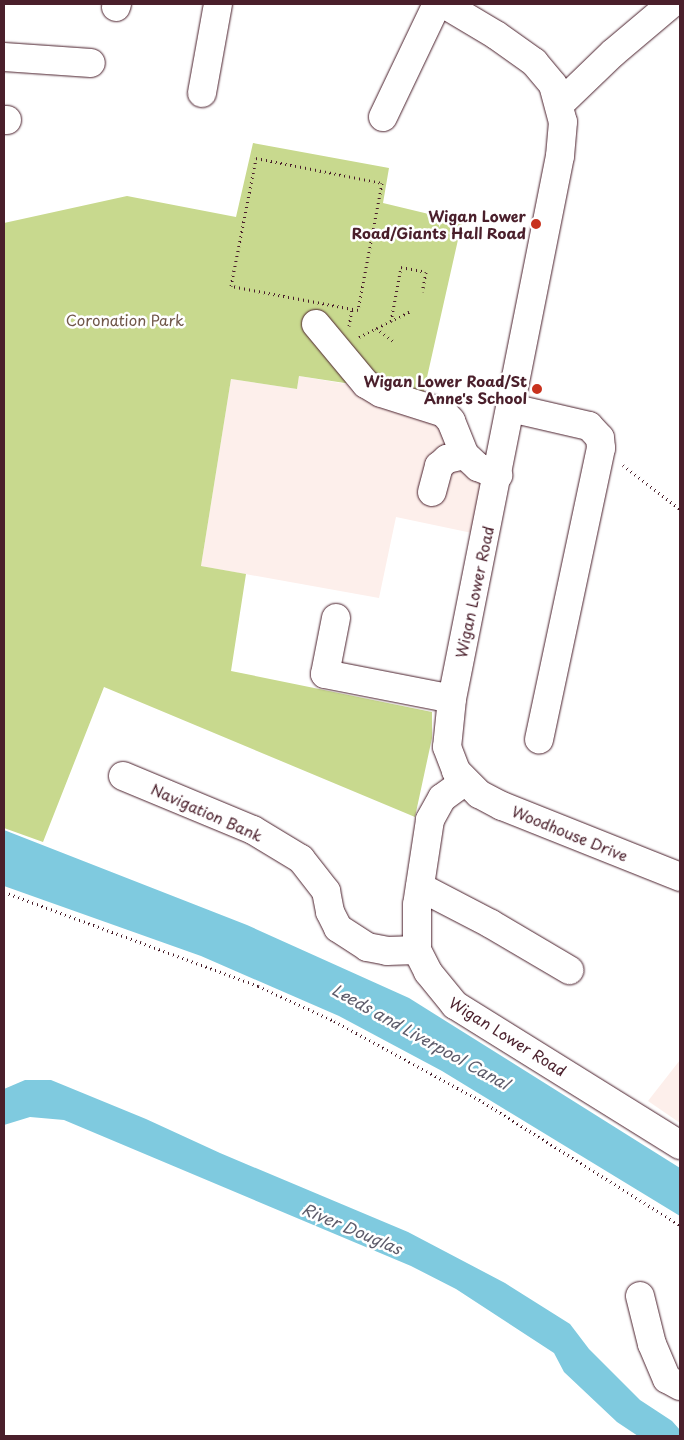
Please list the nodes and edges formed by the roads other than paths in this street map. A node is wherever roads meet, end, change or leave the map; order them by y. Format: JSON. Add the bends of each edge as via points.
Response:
{"nodes":[{"id":1,"x":218,"y":4,"type":"edge"},
{"id":2,"x":437,"y":4,"type":"edge"},
{"id":3,"x":444,"y":4,"type":"edge"},
{"id":4,"x":671,"y":4,"type":"edge"},
{"id":5,"x":4,"y":57,"type":"edge"},
{"id":6,"x":91,"y":63,"type":"dead end"},
{"id":7,"x":202,"y":93,"type":"dead end"},
{"id":8,"x":560,"y":104,"type":"junction"},
{"id":9,"x":383,"y":117,"type":"dead end"},
{"id":10,"x":316,"y":324,"type":"dead end"},
{"id":11,"x":511,"y":408,"type":"junction"},
{"id":12,"x":465,"y":455,"type":"junction"},
{"id":13,"x":498,"y":474,"type":"junction"},
{"id":14,"x":432,"y":492,"type":"dead end"},
{"id":15,"x":336,"y":618,"type":"dead end"},
{"id":16,"x":452,"y":699,"type":"junction"},
{"id":17,"x":539,"y":739,"type":"dead end"},
{"id":18,"x":124,"y":776,"type":"dead end"},
{"id":19,"x":464,"y":782,"type":"junction"},
{"id":20,"x":680,"y":877,"type":"edge"},
{"id":21,"x":420,"y":887,"type":"junction"},
{"id":22,"x":417,"y":950,"type":"junction"},
{"id":23,"x":569,"y":970,"type":"dead end"},
{"id":24,"x":680,"y":1145,"type":"edge"},
{"id":25,"x":640,"y":1296,"type":"dead end"},
{"id":26,"x":680,"y":1386,"type":"edge"}],
"edges":[{"from":1,"to":7,"type":"street"},
{"from":2,"to":9,"type":"street"},
{"from":3,"to":8,"type":"street","name":"Wigan Lower Road","via":[[496,34],[534,62],[553,84]]},
{"from":4,"to":8,"type":"street"},
{"from":5,"to":6,"type":"street"},
{"from":8,"to":11,"type":"street","name":"Wigan Lower Road","via":[[563,122],[560,156]]},
{"from":10,"to":12,"type":"street","via":[[366,384],[381,393],[444,413],[451,420]]},
{"from":11,"to":13,"type":"street","name":"Wigan Lower Road"},
{"from":11,"to":17,"type":"street","via":[[589,426],[600,438],[601,448]]},
{"from":12,"to":13,"type":"street","via":[[478,467]]},
{"from":12,"to":14,"type":"street","via":[[447,459],[439,466]]},
{"from":13,"to":16,"type":"street","name":"Wigan Lower Road"},
{"from":15,"to":16,"type":"street","via":[[325,674]]},
{"from":16,"to":19,"type":"street","name":"Wigan Lower Road","via":[[447,747]]},
{"from":18,"to":22,"type":"street","name":"Navigation Bank","via":[[253,830],[301,859],[326,891],[330,912],[338,928],[359,943],[387,951]]},
{"from":19,"to":20,"type":"street","name":"Woodhouse Drive","via":[[502,806]]},
{"from":19,"to":21,"type":"street","via":[[435,807]]},
{"from":21,"to":22,"type":"street"},
{"from":21,"to":23,"type":"street"},
{"from":22,"to":24,"type":"street","name":"Wigan Lower Road","via":[[438,989],[455,1005]]},
{"from":25,"to":26,"type":"street","via":[[652,1344],[666,1379]]}]}
